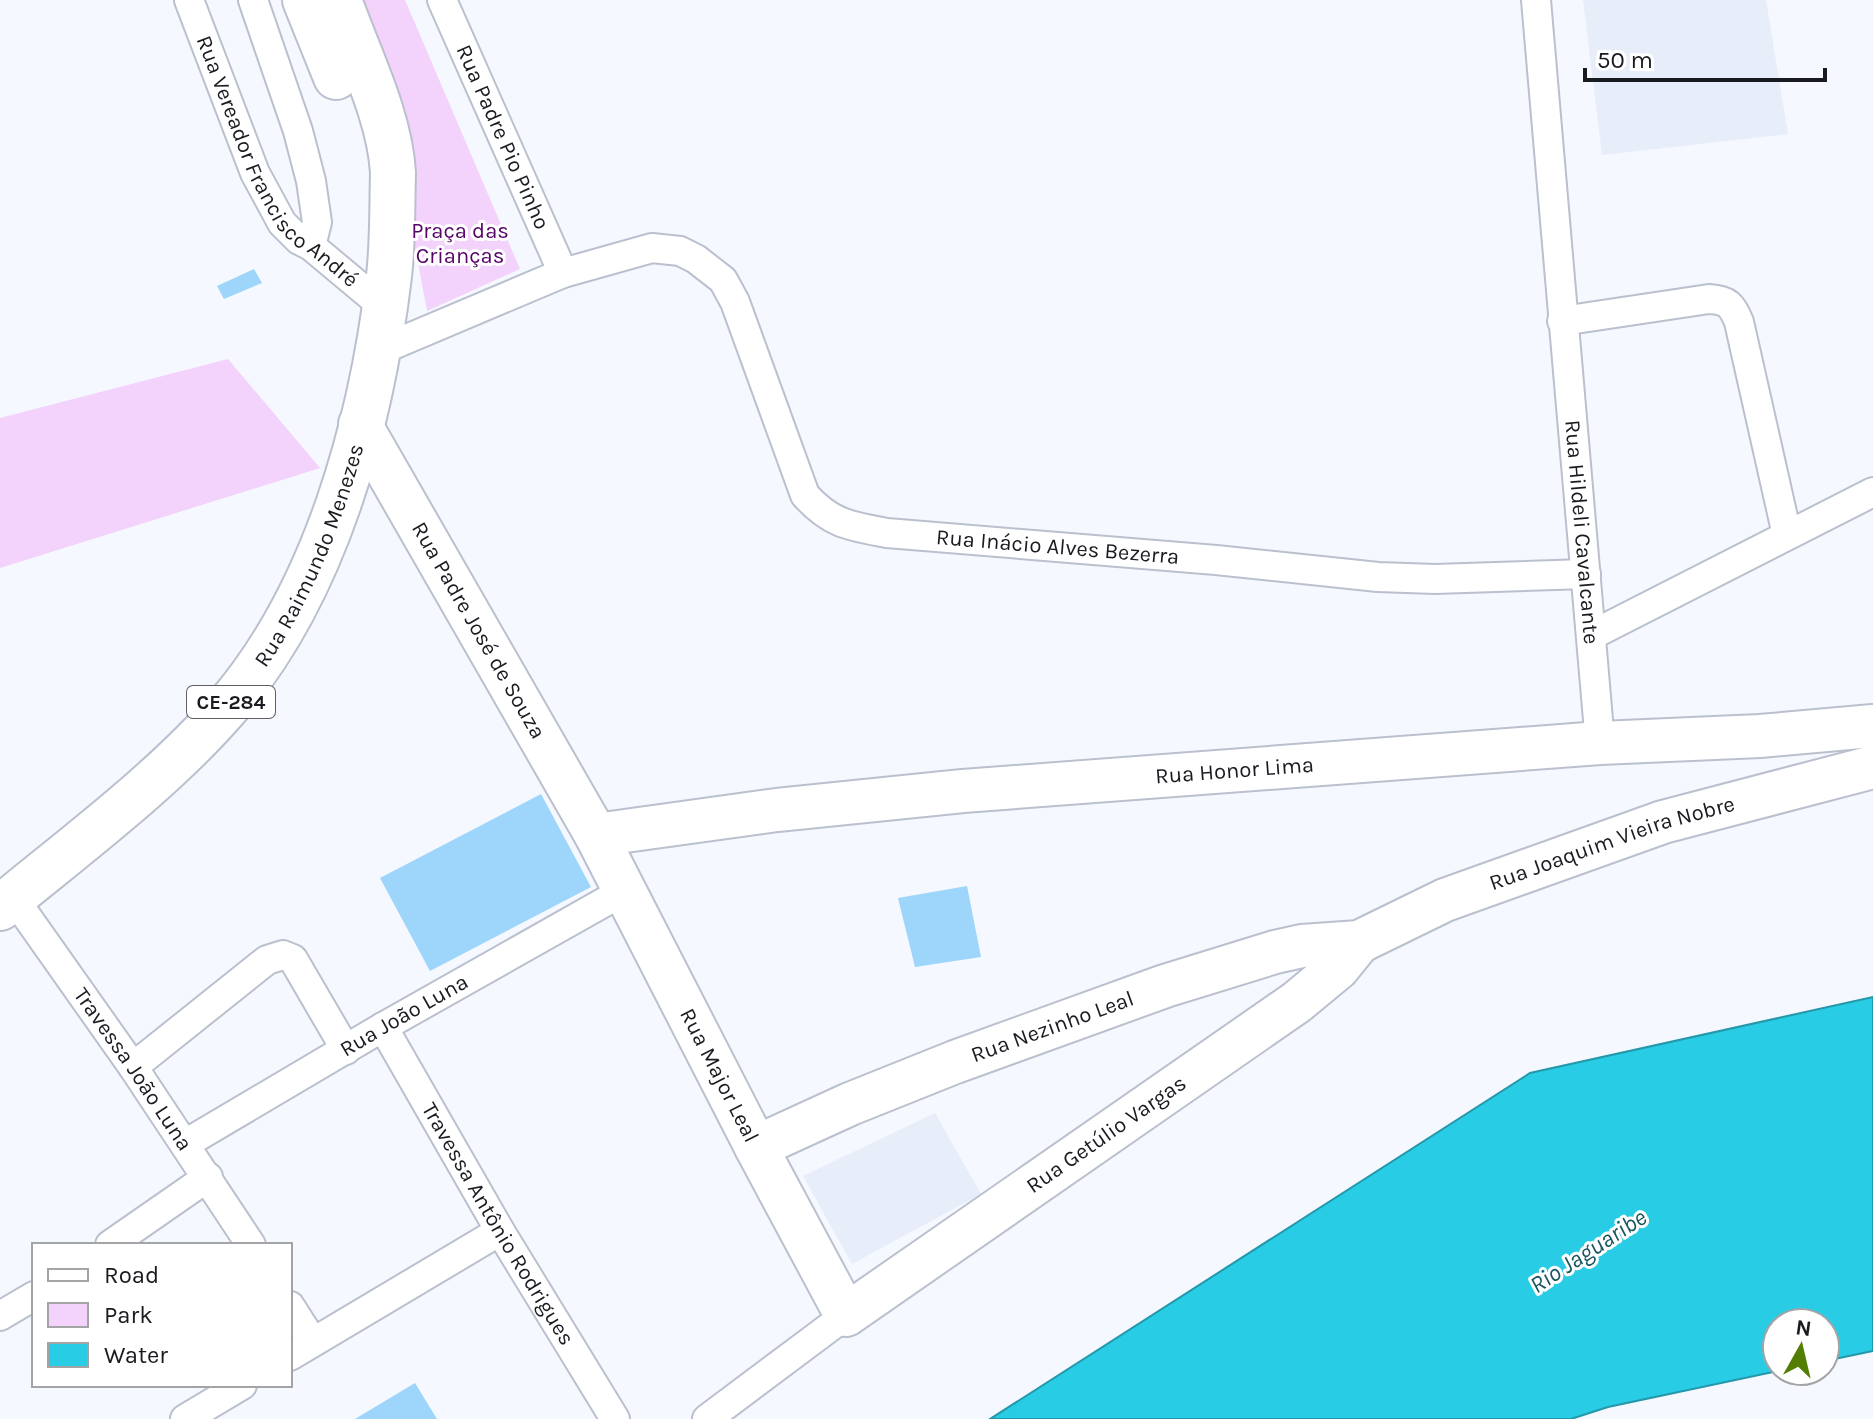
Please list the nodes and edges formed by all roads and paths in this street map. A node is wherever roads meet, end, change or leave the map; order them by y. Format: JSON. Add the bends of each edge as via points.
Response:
{"nodes":[{"id":1,"x":189,"y":0,"type":"edge"},
{"id":2,"x":253,"y":0,"type":"edge"},
{"id":3,"x":305,"y":0,"type":"edge"},
{"id":4,"x":339,"y":0,"type":"edge"},
{"id":5,"x":442,"y":0,"type":"edge"},
{"id":6,"x":1536,"y":0,"type":"edge"},
{"id":7,"x":391,"y":198,"type":"junction"},
{"id":8,"x":311,"y":246,"type":"junction"},
{"id":9,"x":563,"y":273,"type":"junction"},
{"id":10,"x":384,"y":307,"type":"junction"},
{"id":11,"x":1562,"y":321,"type":"junction"},
{"id":12,"x":376,"y":352,"type":"junction"},
{"id":13,"x":360,"y":424,"type":"junction"},
{"id":14,"x":1873,"y":492,"type":"edge"},
{"id":15,"x":1787,"y":535,"type":"junction"},
{"id":16,"x":1586,"y":574,"type":"junction"},
{"id":17,"x":1592,"y":635,"type":"junction"},
{"id":18,"x":1873,"y":726,"type":"edge"},
{"id":19,"x":1600,"y":743,"type":"junction"},
{"id":20,"x":1873,"y":767,"type":"edge"},
{"id":21,"x":596,"y":835,"type":"junction"},
{"id":22,"x":624,"y":891,"type":"junction"},
{"id":23,"x":6,"y":903,"type":"edge"},
{"id":24,"x":1359,"y":942,"type":"junction"},
{"id":25,"x":383,"y":1027,"type":"junction"},
{"id":26,"x":346,"y":1050,"type":"junction"},
{"id":27,"x":133,"y":1067,"type":"junction"},
{"id":28,"x":185,"y":1144,"type":"junction"},
{"id":29,"x":756,"y":1147,"type":"junction"},
{"id":30,"x":208,"y":1177,"type":"junction"},
{"id":31,"x":500,"y":1231,"type":"junction"},
{"id":32,"x":113,"y":1243,"type":"edge"},
{"id":33,"x":250,"y":1243,"type":"edge"},
{"id":34,"x":32,"y":1297,"type":"edge"},
{"id":35,"x":292,"y":1313,"type":"edge"},
{"id":36,"x":846,"y":1315,"type":"junction"},
{"id":37,"x":0,"y":1316,"type":"edge"},
{"id":38,"x":302,"y":1349,"type":"edge"},
{"id":39,"x":239,"y":1387,"type":"edge"},
{"id":40,"x":185,"y":1419,"type":"edge"},
{"id":41,"x":615,"y":1419,"type":"edge"},
{"id":42,"x":707,"y":1419,"type":"edge"}],
"edges":[{"from":1,"to":8,"type":"street","name":"Rua Vereador Francisco André","via":[[255,173],[282,223]]},
{"from":2,"to":8,"type":"street","via":[[311,181],[317,222]]},
{"from":3,"to":7,"type":"main road","via":[[370,166]]},
{"from":4,"to":7,"type":"main road","number":"CE-284","via":[[386,131],[393,160]]},
{"from":5,"to":9,"type":"street","name":"Rua Padre Pio Pinho"},
{"from":6,"to":11,"type":"street","name":"Rua Hildeli Cavalcante"},
{"from":7,"to":10,"type":"main road","number":"CE-284"},
{"from":8,"to":10,"type":"street","name":"Rua Vereador Francisco André"},
{"from":9,"to":12,"type":"street"},
{"from":9,"to":16,"type":"street","name":"Rua Inácio Alves Bezerra","via":[[652,248],[680,251],[723,280],[805,495],[821,513],[844,525],[1366,576]]},
{"from":10,"to":12,"type":"main road","number":"CE-284"},
{"from":11,"to":15,"type":"street","via":[[1709,299],[1733,306]]},
{"from":11,"to":16,"type":"street","name":"Rua Hildeli Cavalcante"},
{"from":12,"to":13,"type":"main road","number":"CE-284"},
{"from":13,"to":21,"type":"main road","name":"Rua Padre José de Souza"},
{"from":13,"to":23,"type":"main road","name":"Rua Raimundo Menezes","number":"CE-284","via":[[331,526],[270,652],[179,758]]},
{"from":14,"to":15,"type":"street"},
{"from":15,"to":17,"type":"street"},
{"from":16,"to":17,"type":"street","name":"Rua Hildeli Cavalcante"},
{"from":17,"to":19,"type":"street","name":"Rua Hildeli Cavalcante"},
{"from":18,"to":19,"type":"main road","name":"Rua Honor Lima"},
{"from":19,"to":21,"type":"main road","name":"Rua Honor Lima","via":[[963,791]]},
{"from":20,"to":24,"type":"main road","name":"Rua Joaquim Vieira Nobre","via":[[1648,827],[1445,900]]},
{"from":21,"to":22,"type":"main road","name":"Rua Major Leal"},
{"from":22,"to":25,"type":"street","name":"Rua João Luna"},
{"from":22,"to":29,"type":"main road","name":"Rua Major Leal"},
{"from":23,"to":27,"type":"street","name":"Travessa João Luna"},
{"from":24,"to":29,"type":"main road","name":"Rua Nezinho Leal","via":[[1275,952],[1165,986],[955,1062]]},
{"from":24,"to":36,"type":"main road","name":"Rua Getúlio Vargas","via":[[1338,968],[1297,1002]]},
{"from":25,"to":26,"type":"street","name":"Rua João Luna"},
{"from":25,"to":31,"type":"street","name":"Travessa Antônio Rodrigues"},
{"from":26,"to":27,"type":"street","via":[[293,959],[283,955],[267,960]]},
{"from":26,"to":28,"type":"street","name":"Rua João Luna"},
{"from":27,"to":28,"type":"street","name":"Travessa João Luna"},
{"from":28,"to":30,"type":"street","name":"Travessa João Luna"},
{"from":29,"to":36,"type":"main road","name":"Rua Major Leal"},
{"from":30,"to":32,"type":"street"},
{"from":30,"to":33,"type":"street","name":"Travessa João Luna"},
{"from":31,"to":38,"type":"street"},
{"from":31,"to":41,"type":"street","name":"Travessa Antônio Rodrigues"},
{"from":34,"to":37,"type":"street"},
{"from":35,"to":38,"type":"street"},
{"from":36,"to":42,"type":"street"},
{"from":39,"to":40,"type":"street"}]}
